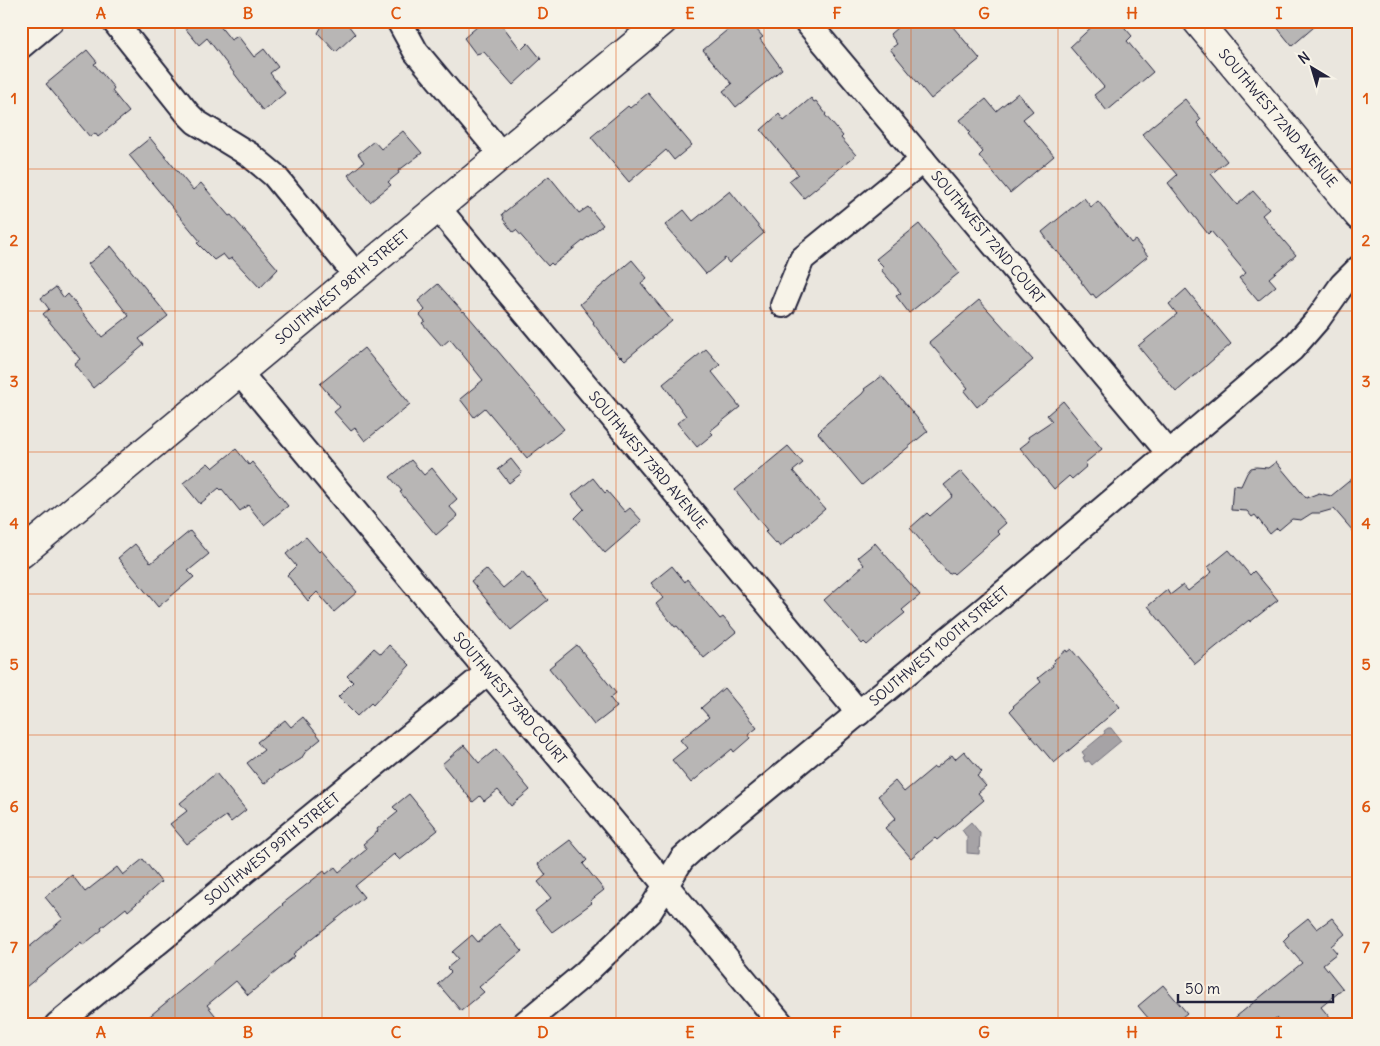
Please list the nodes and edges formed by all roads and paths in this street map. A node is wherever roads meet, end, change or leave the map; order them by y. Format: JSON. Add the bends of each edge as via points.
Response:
{"nodes":[{"id":1,"x":51,"y":21,"type":"edge"},
{"id":2,"x":114,"y":21,"type":"edge"},
{"id":3,"x":399,"y":21,"type":"edge"},
{"id":4,"x":663,"y":21,"type":"edge"},
{"id":5,"x":806,"y":21,"type":"edge"},
{"id":6,"x":1197,"y":21,"type":"edge"},
{"id":7,"x":21,"y":46,"type":"edge"},
{"id":8,"x":502,"y":155,"type":"junction"},
{"id":9,"x":923,"y":160,"type":"junction"},
{"id":10,"x":438,"y":208,"type":"junction"},
{"id":11,"x":1359,"y":216,"type":"edge"},
{"id":12,"x":1359,"y":268,"type":"edge"},
{"id":13,"x":356,"y":276,"type":"junction"},
{"id":14,"x":783,"y":305,"type":"dead end"},
{"id":15,"x":239,"y":372,"type":"junction"},
{"id":16,"x":1169,"y":453,"type":"junction"},
{"id":17,"x":21,"y":554,"type":"edge"},
{"id":18,"x":488,"y":672,"type":"junction"},
{"id":19,"x":859,"y":713,"type":"junction"},
{"id":20,"x":665,"y":885,"type":"junction"},
{"id":21,"x":57,"y":1025,"type":"edge"},
{"id":22,"x":523,"y":1025,"type":"edge"},
{"id":23,"x":782,"y":1025,"type":"edge"}],
"edges":[{"from":1,"to":7,"type":"street"},
{"from":2,"to":13,"type":"street","via":[[188,114],[274,175]]},
{"from":3,"to":8,"type":"street","via":[[416,52]]},
{"from":4,"to":8,"type":"street","name":"SOUTHWEST 98TH STREET"},
{"from":5,"to":9,"type":"street","name":"SOUTHWEST 72ND COURT"},
{"from":6,"to":11,"type":"street","name":"SOUTHWEST 72ND AVENUE"},
{"from":8,"to":10,"type":"street","name":"SOUTHWEST 98TH STREET"},
{"from":9,"to":14,"type":"street","via":[[802,259]]},
{"from":9,"to":16,"type":"street","name":"SOUTHWEST 72ND COURT"},
{"from":10,"to":13,"type":"street","name":"SOUTHWEST 98TH STREET"},
{"from":10,"to":19,"type":"street","name":"SOUTHWEST 73RD AVENUE"},
{"from":12,"to":16,"type":"street","name":"SOUTHWEST 100TH STREET","via":[[1292,349]]},
{"from":13,"to":15,"type":"street","name":"SOUTHWEST 98TH STREET"},
{"from":15,"to":17,"type":"street","name":"SOUTHWEST 98TH STREET"},
{"from":15,"to":18,"type":"street","name":"SOUTHWEST 73RD COURT"},
{"from":16,"to":19,"type":"street","name":"SOUTHWEST 100TH STREET"},
{"from":18,"to":20,"type":"street","name":"SOUTHWEST 73RD COURT"},
{"from":18,"to":21,"type":"street","name":"SOUTHWEST 99TH STREET"},
{"from":19,"to":20,"type":"street","name":"SOUTHWEST 100TH STREET","via":[[708,835],[682,859]]},
{"from":20,"to":22,"type":"street","name":"SOUTHWEST 100TH STREET","via":[[650,911],[584,974]]},
{"from":20,"to":23,"type":"street","name":"SOUTHWEST 73RD COURT"}]}
